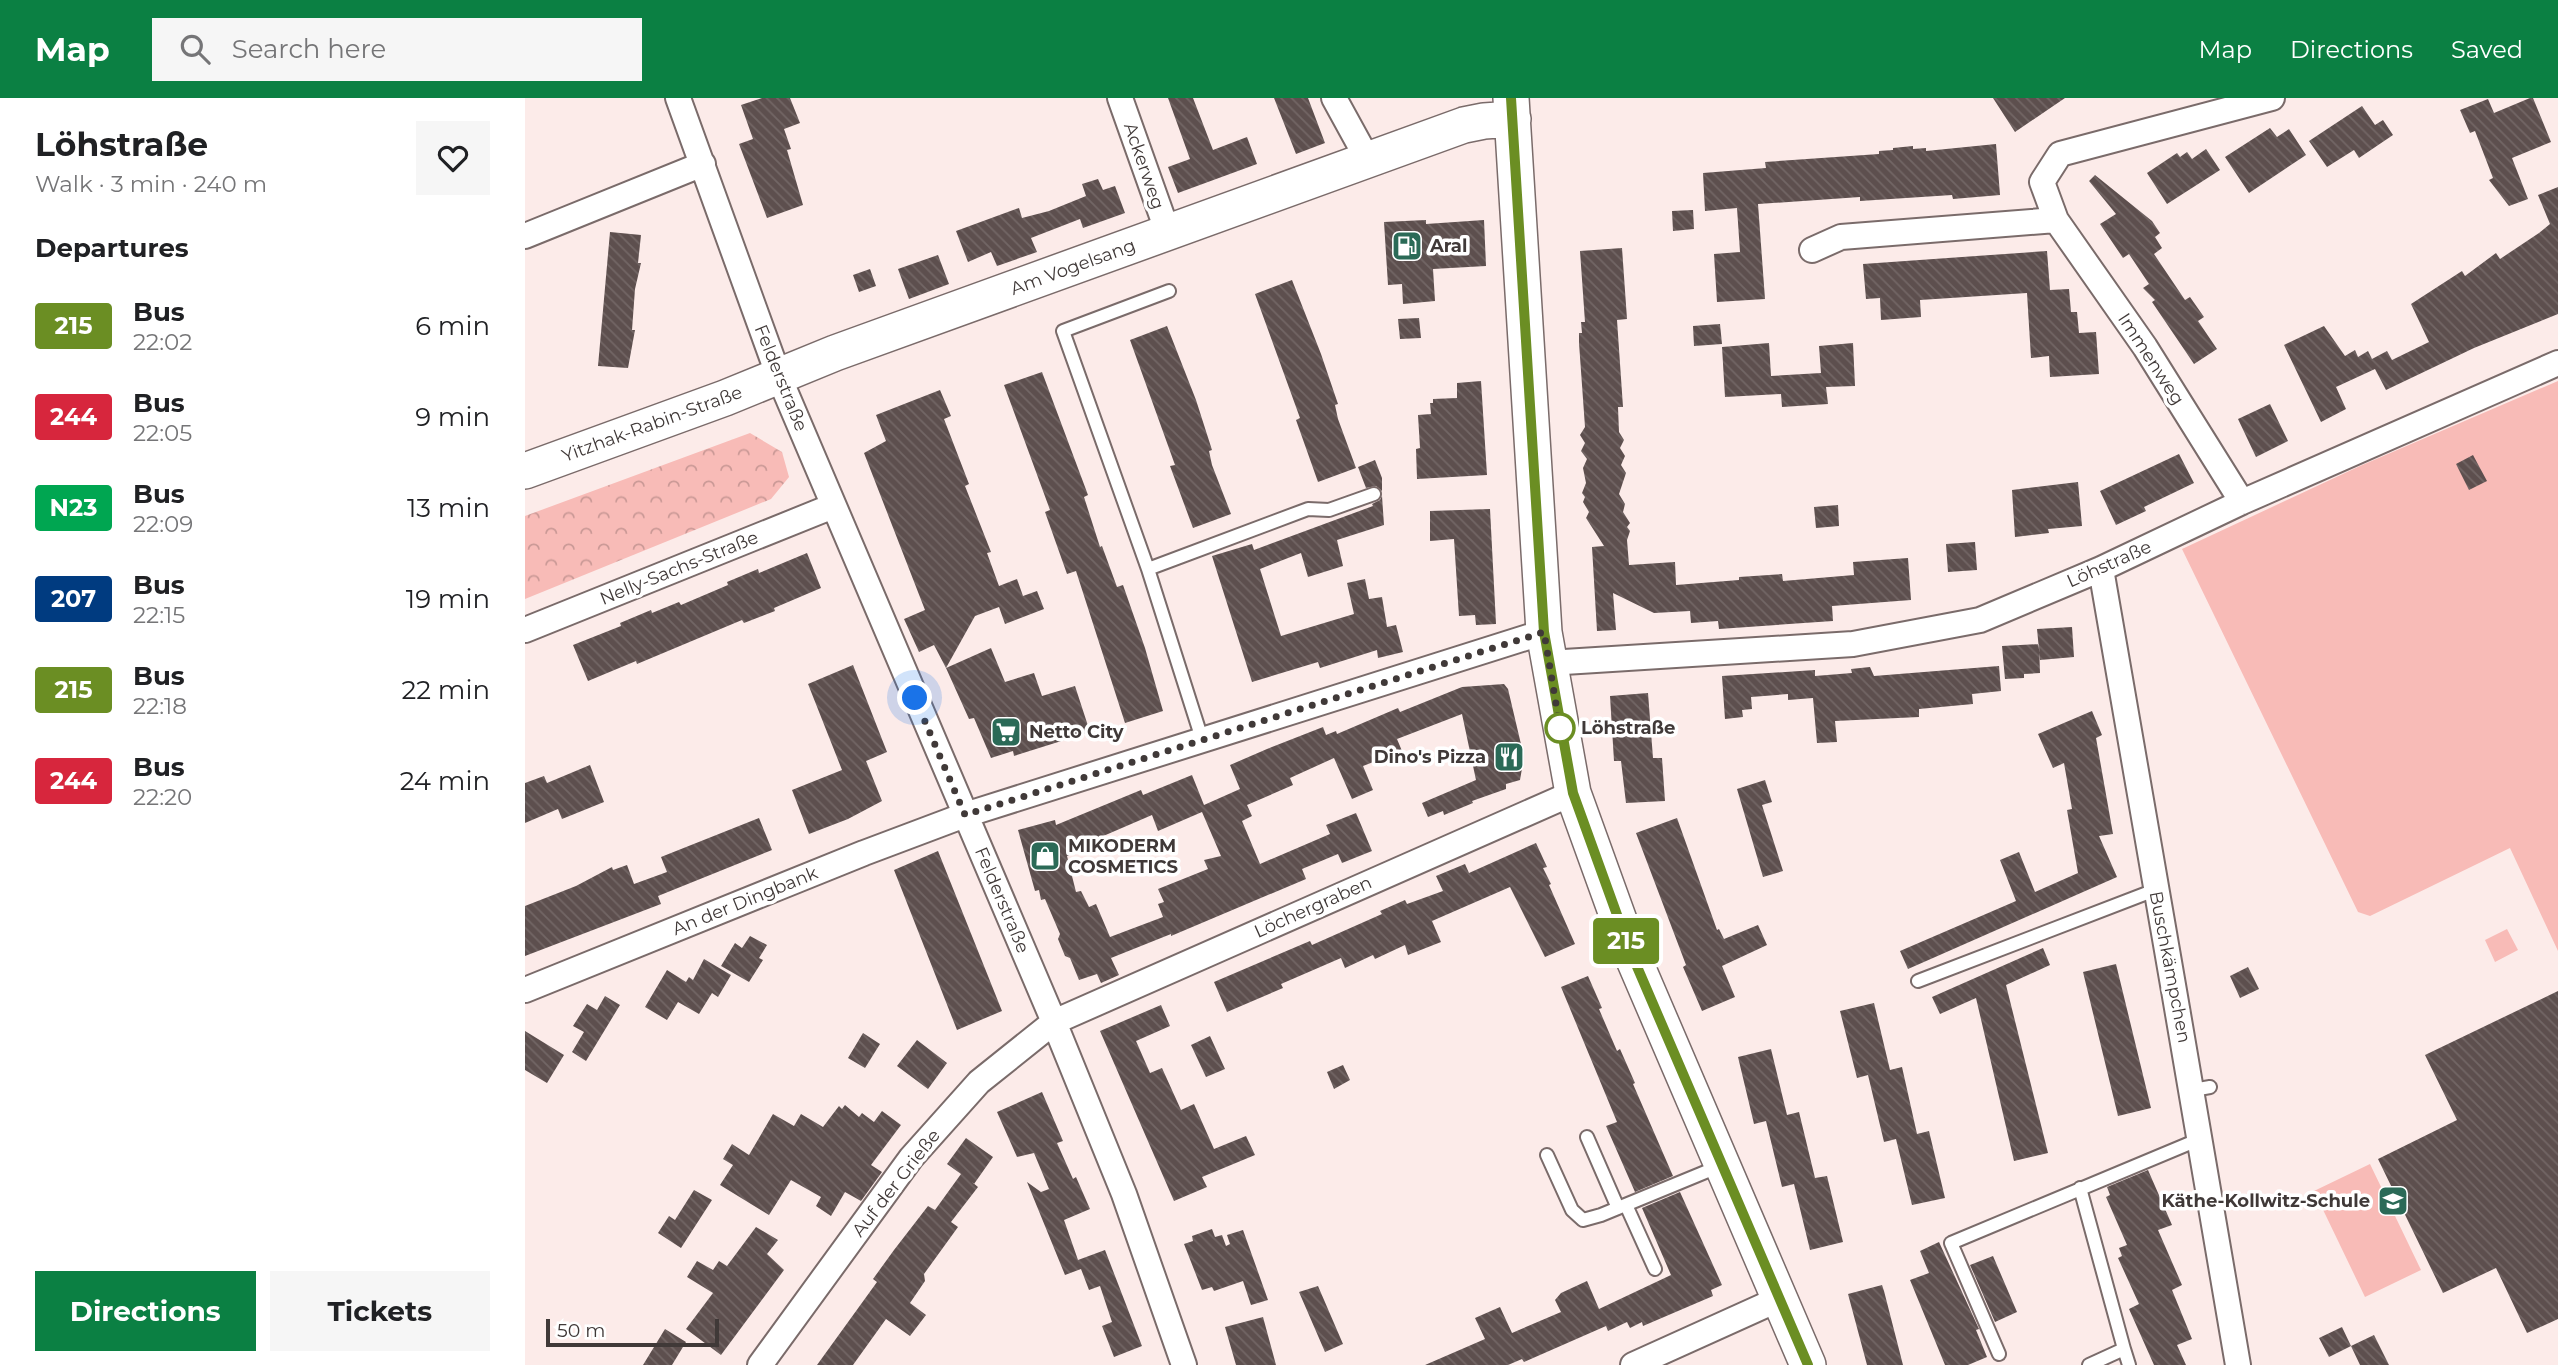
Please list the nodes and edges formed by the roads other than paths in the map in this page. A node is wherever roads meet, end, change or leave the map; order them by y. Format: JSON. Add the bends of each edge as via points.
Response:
{"nodes":[{"id":1,"x":678,"y":98,"type":"edge"},
{"id":2,"x":1120,"y":98,"type":"edge"},
{"id":3,"x":1334,"y":98,"type":"edge"},
{"id":4,"x":2272,"y":98,"type":"edge"},
{"id":5,"x":1512,"y":108,"type":"edge"},
{"id":6,"x":1368,"y":160,"type":"junction"},
{"id":7,"x":703,"y":164,"type":"junction"},
{"id":8,"x":2056,"y":220,"type":"junction"},
{"id":9,"x":1168,"y":233,"type":"junction"},
{"id":10,"x":525,"y":236,"type":"edge"},
{"id":11,"x":1812,"y":250,"type":"dead end"},
{"id":12,"x":1169,"y":291,"type":"dead end"},
{"id":13,"x":2558,"y":363,"type":"edge"},
{"id":14,"x":779,"y":377,"type":"junction"},
{"id":15,"x":525,"y":471,"type":"edge"},
{"id":16,"x":1374,"y":494,"type":"dead end"},
{"id":17,"x":2242,"y":502,"type":"junction"},
{"id":18,"x":833,"y":506,"type":"junction"},
{"id":19,"x":1148,"y":569,"type":"junction"},
{"id":20,"x":2101,"y":569,"type":"junction"},
{"id":21,"x":525,"y":630,"type":"edge"},
{"id":22,"x":1546,"y":648,"type":"junction"},
{"id":23,"x":1202,"y":739,"type":"junction"},
{"id":24,"x":1573,"y":793,"type":"junction"},
{"id":25,"x":965,"y":815,"type":"junction"},
{"id":26,"x":2155,"y":890,"type":"junction"},
{"id":27,"x":1918,"y":981,"type":"dead end"},
{"id":28,"x":525,"y":990,"type":"edge"},
{"id":29,"x":1053,"y":1022,"type":"junction"},
{"id":30,"x":1587,"y":1137,"type":"dead end"},
{"id":31,"x":2200,"y":1139,"type":"junction"},
{"id":32,"x":1547,"y":1155,"type":"dead end"},
{"id":33,"x":1722,"y":1165,"type":"junction"},
{"id":34,"x":2080,"y":1188,"type":"junction"},
{"id":35,"x":1622,"y":1206,"type":"junction"},
{"id":36,"x":1655,"y":1269,"type":"dead end"},
{"id":37,"x":1779,"y":1299,"type":"junction"},
{"id":38,"x":2124,"y":1349,"type":"junction"},
{"id":39,"x":1999,"y":1354,"type":"dead end"},
{"id":40,"x":760,"y":1365,"type":"edge"},
{"id":41,"x":1184,"y":1365,"type":"edge"},
{"id":42,"x":1633,"y":1365,"type":"edge"},
{"id":43,"x":1808,"y":1365,"type":"edge"},
{"id":44,"x":2089,"y":1365,"type":"edge"},
{"id":45,"x":2129,"y":1365,"type":"edge"},
{"id":46,"x":2238,"y":1365,"type":"edge"}],
"edges":[{"from":1,"to":7,"type":"street","name":"Felderstraße"},
{"from":2,"to":9,"type":"street","name":"Ackerweg"},
{"from":3,"to":6,"type":"street"},
{"from":4,"to":8,"type":"street","name":"Immenweg","via":[[2060,154],[2042,182]]},
{"from":5,"to":6,"type":"main road","name":"Am Vogelsang"},
{"from":5,"to":22,"type":"main road"},
{"from":6,"to":9,"type":"main road","name":"Am Vogelsang"},
{"from":7,"to":10,"type":"street"},
{"from":7,"to":14,"type":"street","name":"Felderstraße"},
{"from":8,"to":11,"type":"street","via":[[1841,237]]},
{"from":8,"to":17,"type":"street","name":"Immenweg","via":[[2145,346]]},
{"from":9,"to":14,"type":"main road","name":"Am Vogelsang"},
{"from":12,"to":19,"type":"lane","via":[[1063,331]]},
{"from":13,"to":17,"type":"street","name":"Löhstraße"},
{"from":14,"to":15,"type":"main road","name":"Yitzhak-Rabin-Straße"},
{"from":14,"to":18,"type":"street","name":"Felderstraße"},
{"from":16,"to":19,"type":"lane","via":[[1329,510],[1308,509]]},
{"from":17,"to":20,"type":"street","name":"Löhstraße"},
{"from":18,"to":21,"type":"street","name":"Nelly-Sachs-Straße"},
{"from":18,"to":25,"type":"street","name":"Felderstraße"},
{"from":19,"to":23,"type":"lane"},
{"from":20,"to":22,"type":"street","name":"Löhstraße","via":[[1980,620],[1853,644]]},
{"from":20,"to":26,"type":"street","name":"Buschkämpchen"},
{"from":22,"to":23,"type":"street","name":"Löhstraße"},
{"from":22,"to":24,"type":"main road"},
{"from":23,"to":25,"type":"street","name":"Löhstraße"},
{"from":24,"to":29,"type":"street","name":"Löchergraben"},
{"from":24,"to":33,"type":"main road","via":[[1629,948]]},
{"from":25,"to":28,"type":"street","name":"An der Dingbank"},
{"from":25,"to":29,"type":"street","name":"Felderstraße"},
{"from":26,"to":27,"type":"lane"},
{"from":26,"to":31,"type":"street","name":"Buschkämpchen","via":[[2201,1088]]},
{"from":29,"to":40,"type":"street","name":"Auf der Grieße","via":[[979,1082],[911,1158]]},
{"from":29,"to":41,"type":"street","name":"Felderstraße","via":[[1124,1194]]},
{"from":30,"to":35,"type":"lane"},
{"from":31,"to":34,"type":"lane"},
{"from":31,"to":46,"type":"street","name":"Buschkämpchen"},
{"from":32,"to":35,"type":"lane","via":[[1572,1209],[1583,1220]]},
{"from":33,"to":35,"type":"lane"},
{"from":33,"to":37,"type":"main road"},
{"from":34,"to":38,"type":"lane"},
{"from":34,"to":39,"type":"lane","via":[[1951,1243]]},
{"from":35,"to":36,"type":"lane"},
{"from":37,"to":42,"type":"street"},
{"from":37,"to":43,"type":"main road"},
{"from":38,"to":44,"type":"lane"},
{"from":38,"to":45,"type":"lane"}]}
